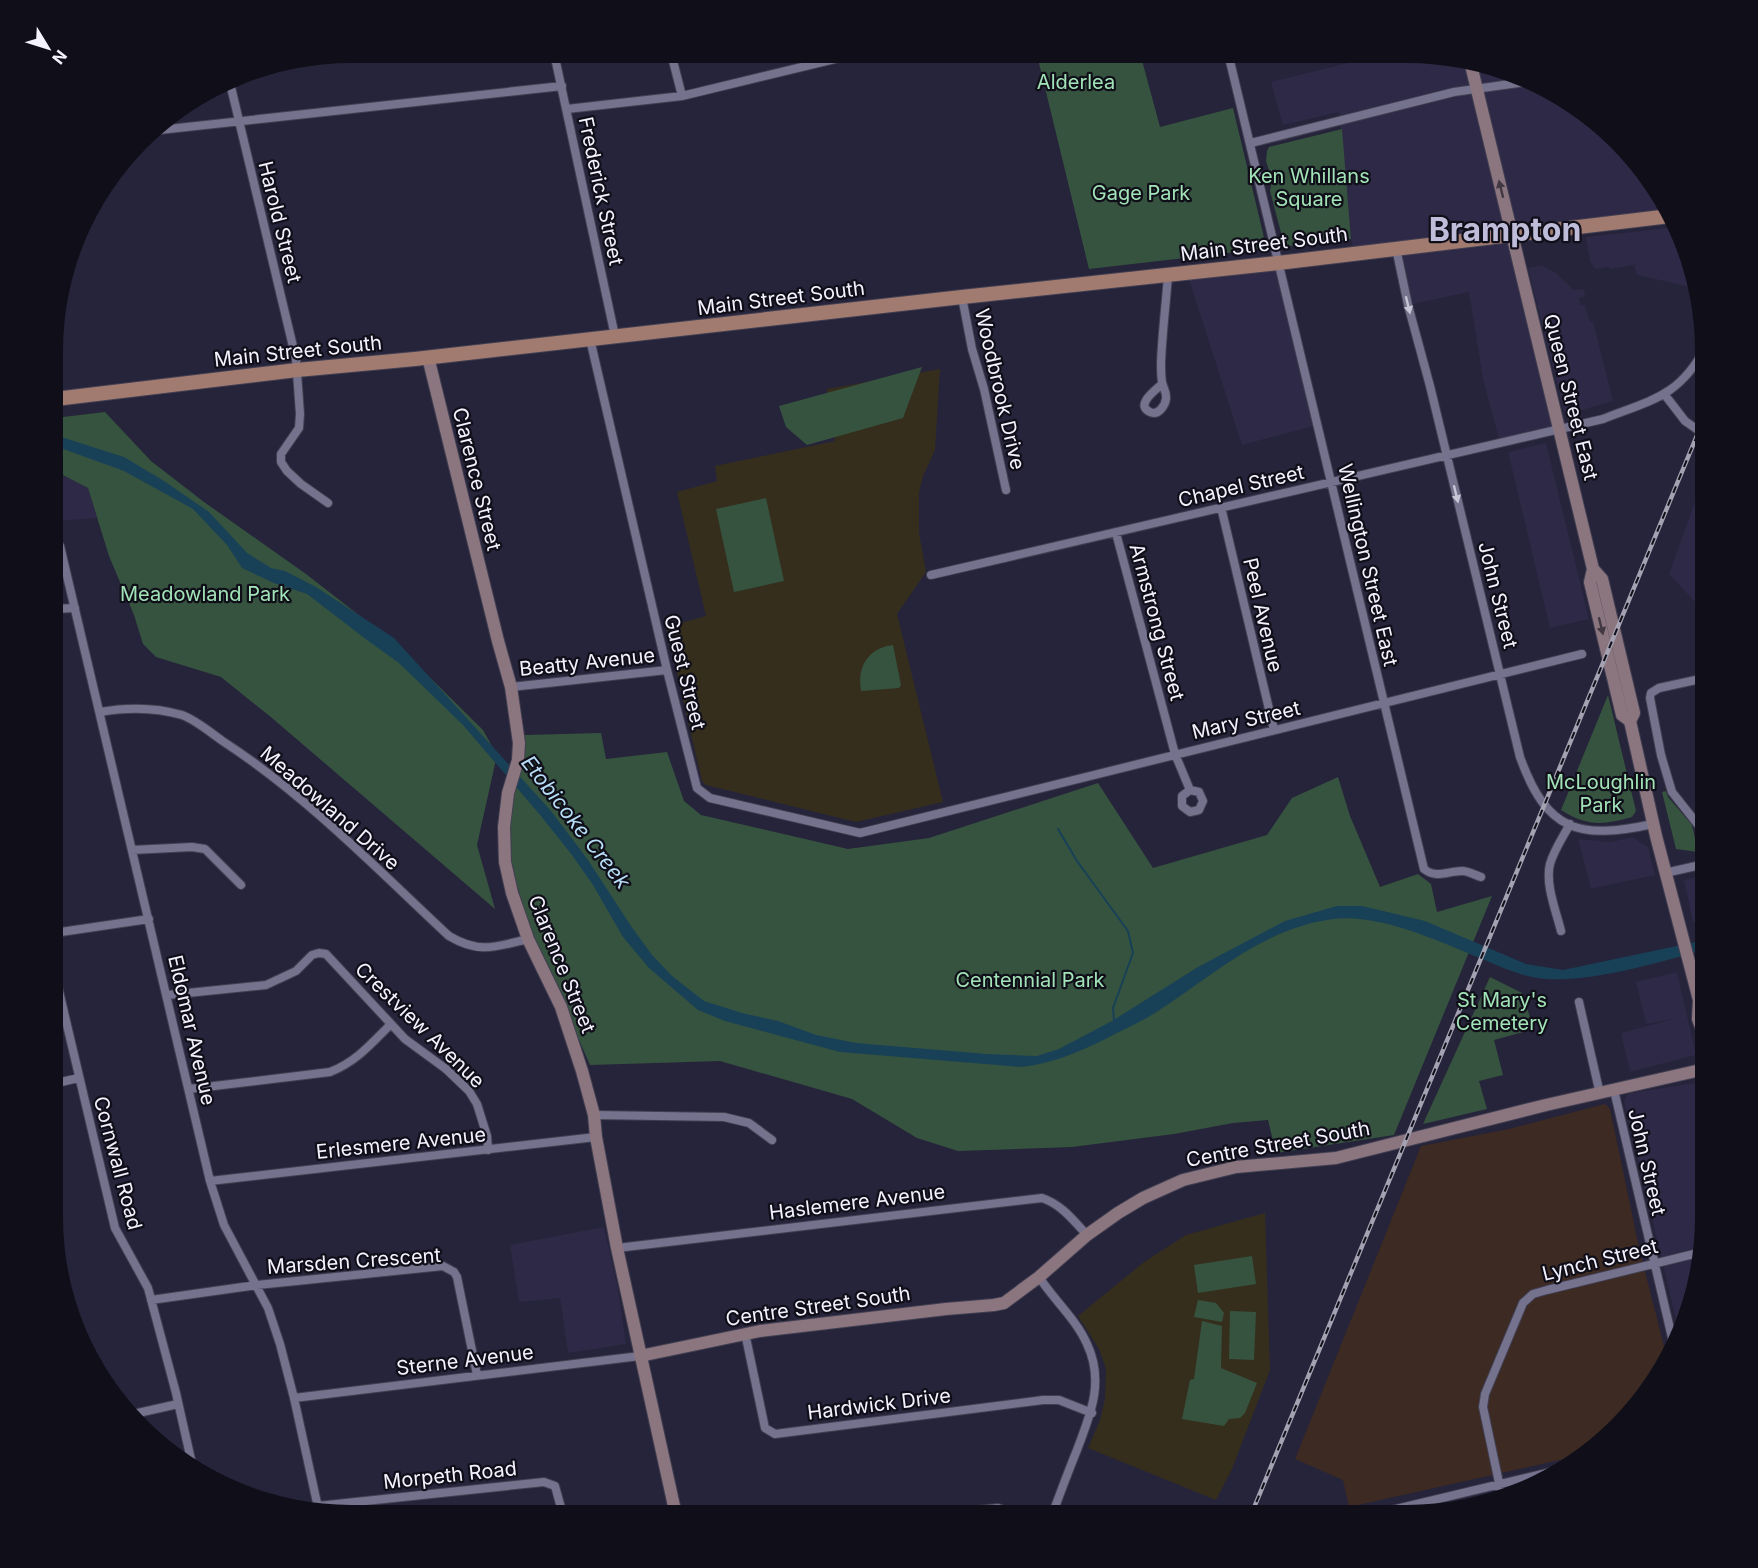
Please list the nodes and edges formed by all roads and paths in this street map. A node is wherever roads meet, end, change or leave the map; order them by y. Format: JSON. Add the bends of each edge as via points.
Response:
{"nodes":[{"id":1,"x":556,"y":63,"type":"edge"},
{"id":2,"x":674,"y":63,"type":"edge"},
{"id":3,"x":819,"y":63,"type":"edge"},
{"id":4,"x":1231,"y":63,"type":"edge"},
{"id":5,"x":1473,"y":71,"type":"edge"},
{"id":6,"x":1514,"y":84,"type":"edge"},
{"id":7,"x":562,"y":86,"type":"junction"},
{"id":8,"x":231,"y":89,"type":"edge"},
{"id":9,"x":1477,"y":89,"type":"junction"},
{"id":10,"x":682,"y":96,"type":"junction"},
{"id":11,"x":567,"y":109,"type":"junction"},
{"id":12,"x":239,"y":122,"type":"junction"},
{"id":13,"x":168,"y":129,"type":"edge"},
{"id":14,"x":1251,"y":143,"type":"junction"},
{"id":15,"x":1661,"y":217,"type":"edge"},
{"id":16,"x":1511,"y":234,"type":"junction"},
{"id":17,"x":1396,"y":248,"type":"junction"},
{"id":18,"x":1278,"y":263,"type":"junction"},
{"id":19,"x":1168,"y":275,"type":"junction"},
{"id":20,"x":962,"y":297,"type":"junction"},
{"id":21,"x":615,"y":336,"type":"junction"},
{"id":22,"x":590,"y":339,"type":"junction"},
{"id":23,"x":428,"y":357,"type":"junction"},
{"id":24,"x":1695,"y":364,"type":"edge"},
{"id":25,"x":297,"y":370,"type":"junction"},
{"id":26,"x":1162,"y":384,"type":"dead end"},
{"id":27,"x":1665,"y":395,"type":"junction"},
{"id":28,"x":63,"y":398,"type":"edge"},
{"id":29,"x":1695,"y":428,"type":"edge"},
{"id":30,"x":1559,"y":429,"type":"junction"},
{"id":31,"x":1447,"y":456,"type":"junction"},
{"id":32,"x":1332,"y":481,"type":"junction"},
{"id":33,"x":1006,"y":490,"type":"dead end"},
{"id":34,"x":328,"y":503,"type":"dead end"},
{"id":35,"x":1221,"y":507,"type":"junction"},
{"id":36,"x":1116,"y":533,"type":"junction"},
{"id":37,"x":63,"y":558,"type":"edge"},
{"id":38,"x":931,"y":575,"type":"dead end"},
{"id":39,"x":75,"y":608,"type":"junction"},
{"id":40,"x":63,"y":609,"type":"edge"},
{"id":41,"x":1582,"y":654,"type":"dead end"},
{"id":42,"x":667,"y":670,"type":"junction"},
{"id":43,"x":1501,"y":675,"type":"junction"},
{"id":44,"x":1695,"y":680,"type":"edge"},
{"id":45,"x":511,"y":687,"type":"junction"},
{"id":46,"x":1384,"y":704,"type":"junction"},
{"id":47,"x":100,"y":712,"type":"junction"},
{"id":48,"x":1274,"y":730,"type":"junction"},
{"id":49,"x":1175,"y":754,"type":"junction"},
{"id":50,"x":1190,"y":790,"type":"dead end"},
{"id":51,"x":918,"y":818,"type":"joint"},
{"id":52,"x":1695,"y":821,"type":"edge"},
{"id":53,"x":1570,"y":824,"type":"junction"},
{"id":54,"x":1653,"y":824,"type":"junction"},
{"id":55,"x":132,"y":850,"type":"junction"},
{"id":56,"x":1695,"y":866,"type":"edge"},
{"id":57,"x":1665,"y":873,"type":"junction"},
{"id":58,"x":1481,"y":877,"type":"dead end"},
{"id":59,"x":241,"y":885,"type":"dead end"},
{"id":60,"x":149,"y":919,"type":"junction"},
{"id":61,"x":1561,"y":931,"type":"dead end"},
{"id":62,"x":63,"y":932,"type":"edge"},
{"id":63,"x":528,"y":939,"type":"junction"},
{"id":64,"x":1695,"y":983,"type":"edge"},
{"id":65,"x":168,"y":995,"type":"junction"},
{"id":66,"x":1579,"y":1002,"type":"dead end"},
{"id":67,"x":63,"y":1010,"type":"edge"},
{"id":68,"x":391,"y":1024,"type":"junction"},
{"id":69,"x":1695,"y":1071,"type":"edge"},
{"id":70,"x":78,"y":1078,"type":"junction"},
{"id":71,"x":63,"y":1082,"type":"edge"},
{"id":72,"x":189,"y":1089,"type":"junction"},
{"id":73,"x":1614,"y":1090,"type":"junction"},
{"id":74,"x":1600,"y":1094,"type":"junction"},
{"id":75,"x":594,"y":1115,"type":"junction"},
{"id":76,"x":596,"y":1137,"type":"junction"},
{"id":77,"x":772,"y":1140,"type":"dead end"},
{"id":78,"x":488,"y":1150,"type":"junction"},
{"id":79,"x":210,"y":1181,"type":"junction"},
{"id":80,"x":1087,"y":1235,"type":"junction"},
{"id":81,"x":617,"y":1248,"type":"junction"},
{"id":82,"x":1693,"y":1254,"type":"edge"},
{"id":83,"x":1654,"y":1263,"type":"junction"},
{"id":84,"x":1039,"y":1277,"type":"junction"},
{"id":85,"x":256,"y":1285,"type":"junction"},
{"id":86,"x":151,"y":1300,"type":"junction"},
{"id":87,"x":1671,"y":1332,"type":"edge"},
{"id":88,"x":745,"y":1333,"type":"junction"},
{"id":89,"x":640,"y":1356,"type":"junction"},
{"id":90,"x":477,"y":1375,"type":"junction"},
{"id":91,"x":294,"y":1398,"type":"junction"},
{"id":92,"x":178,"y":1404,"type":"junction"},
{"id":93,"x":140,"y":1413,"type":"edge"},
{"id":94,"x":1092,"y":1413,"type":"junction"},
{"id":95,"x":190,"y":1455,"type":"edge"},
{"id":96,"x":1530,"y":1477,"type":"edge"},
{"id":97,"x":1499,"y":1484,"type":"junction"},
{"id":98,"x":1500,"y":1490,"type":"edge"},
{"id":99,"x":318,"y":1503,"type":"edge"},
{"id":100,"x":352,"y":1505,"type":"edge"},
{"id":101,"x":560,"y":1505,"type":"edge"},
{"id":102,"x":674,"y":1505,"type":"edge"},
{"id":103,"x":1056,"y":1505,"type":"edge"},
{"id":104,"x":1414,"y":1505,"type":"edge"}],
"edges":[{"from":1,"to":7,"type":"street","name":"Frederick Street"},
{"from":2,"to":10,"type":"street"},
{"from":3,"to":10,"type":"street"},
{"from":4,"to":14,"type":"street","name":"Wellington Street East"},
{"from":5,"to":9,"type":"street","name":"Queen Street East"},
{"from":6,"to":9,"type":"street"},
{"from":7,"to":11,"type":"street","name":"Frederick Street"},
{"from":7,"to":12,"type":"street"},
{"from":8,"to":12,"type":"street","name":"Harold Street"},
{"from":9,"to":14,"type":"street"},
{"from":16,"to":9,"type":"street","name":"Queen Street East","one_way":true},
{"from":10,"to":11,"type":"street"},
{"from":11,"to":21,"type":"street","name":"Frederick Street"},
{"from":12,"to":13,"type":"street"},
{"from":12,"to":25,"type":"street","name":"Harold Street"},
{"from":14,"to":18,"type":"street","name":"Wellington Street East"},
{"from":15,"to":16,"type":"main road","name":"Main Street South"},
{"from":16,"to":17,"type":"main road","name":"Main Street South"},
{"from":16,"to":30,"type":"street","name":"Queen Street East"},
{"from":17,"to":18,"type":"main road","name":"Main Street South"},
{"from":17,"to":31,"type":"street","name":"John Street","one_way":true},
{"from":18,"to":19,"type":"main road","name":"Main Street South"},
{"from":18,"to":32,"type":"street","name":"Wellington Street East"},
{"from":19,"to":20,"type":"main road","name":"Main Street South"},
{"from":19,"to":26,"type":"street"},
{"from":20,"to":21,"type":"main road","name":"Main Street South"},
{"from":20,"to":33,"type":"street","name":"Woodbrook Drive"},
{"from":21,"to":22,"type":"main road","name":"Main Street South"},
{"from":22,"to":23,"type":"main road","name":"Main Street South"},
{"from":22,"to":42,"type":"street","name":"Guest Street"},
{"from":23,"to":25,"type":"main road","name":"Main Street South"},
{"from":23,"to":45,"type":"street","name":"Clarence Street"},
{"from":24,"to":27,"type":"street"},
{"from":25,"to":28,"type":"main road","name":"Main Street South"},
{"from":25,"to":34,"type":"street","name":"Harold Street","via":[[299,428],[281,454],[281,462]]},
{"from":27,"to":29,"type":"street"},
{"from":27,"to":30,"type":"street","name":"Chapel Street","via":[[1603,419]]},
{"from":30,"to":31,"type":"street","name":"Chapel Street"},
{"from":30,"to":54,"type":"street","name":"Queen Street East","via":[[1593,569],[1590,582],[1622,715],[1630,721]]},
{"from":31,"to":32,"type":"street","name":"Chapel Street"},
{"from":31,"to":43,"type":"street","name":"John Street","one_way":true},
{"from":32,"to":35,"type":"street","name":"Chapel Street"},
{"from":32,"to":46,"type":"street","name":"Wellington Street East"},
{"from":35,"to":36,"type":"street","name":"Chapel Street"},
{"from":35,"to":48,"type":"street","name":"Peel Avenue"},
{"from":36,"to":38,"type":"street","name":"Chapel Street"},
{"from":36,"to":49,"type":"street","name":"Armstrong Street"},
{"from":37,"to":39,"type":"street","name":"Eldomar Avenue"},
{"from":39,"to":40,"type":"street"},
{"from":39,"to":47,"type":"street","name":"Eldomar Avenue"},
{"from":41,"to":43,"type":"street","name":"Mary Street"},
{"from":42,"to":45,"type":"street","name":"Beatty Avenue"},
{"from":42,"to":51,"type":"street","name":"Guest Street","via":[[697,788],[710,798],[860,833]]},
{"from":43,"to":46,"type":"street","name":"Mary Street"},
{"from":43,"to":53,"type":"street","name":"John Street","via":[[1527,776],[1540,801]]},
{"from":44,"to":52,"type":"street","via":[[1659,688],[1650,698],[1672,792]]},
{"from":45,"to":63,"type":"street","name":"Clarence Street","via":[[518,725],[518,760],[508,793],[505,862]]},
{"from":46,"to":48,"type":"street","name":"Mary Street"},
{"from":46,"to":58,"type":"street","name":"Wellington Street East","via":[[1424,869],[1439,874],[1463,871]]},
{"from":47,"to":55,"type":"street","name":"Eldomar Avenue"},
{"from":47,"to":63,"type":"street","name":"Meadowland Drive","via":[[153,708],[184,716],[287,787],[450,936],[476,947]]},
{"from":48,"to":49,"type":"street","name":"Mary Street"},
{"from":49,"to":50,"type":"street","name":"Armstrong Street"},
{"from":49,"to":51,"type":"street","name":"Mary Street"},
{"from":53,"to":54,"type":"street","via":[[1603,832]]},
{"from":53,"to":61,"type":"street","via":[[1550,867]]},
{"from":54,"to":57,"type":"street","name":"Queen Street East"},
{"from":55,"to":59,"type":"street","via":[[205,849]]},
{"from":55,"to":60,"type":"street","name":"Eldomar Avenue"},
{"from":56,"to":57,"type":"street"},
{"from":57,"to":64,"type":"street","name":"Queen Street East"},
{"from":60,"to":62,"type":"street"},
{"from":60,"to":65,"type":"street","name":"Eldomar Avenue"},
{"from":63,"to":75,"type":"street","name":"Clarence Street","via":[[561,1007]]},
{"from":65,"to":68,"type":"street","name":"Crestview Avenue","via":[[266,985],[296,971],[319,952],[326,954]]},
{"from":65,"to":72,"type":"street","name":"Eldomar Avenue"},
{"from":66,"to":74,"type":"street","name":"John Street"},
{"from":67,"to":70,"type":"street","name":"Cornwall Road"},
{"from":68,"to":72,"type":"street","via":[[358,1058],[330,1072]]},
{"from":68,"to":78,"type":"street","name":"Crestview Avenue","via":[[469,1091],[477,1104]]},
{"from":69,"to":73,"type":"street","name":"Centre Street South"},
{"from":70,"to":71,"type":"street"},
{"from":70,"to":86,"type":"street","name":"Cornwall Road","via":[[115,1228]]},
{"from":72,"to":79,"type":"street","name":"Eldomar Avenue"},
{"from":73,"to":74,"type":"street","name":"Centre Street South"},
{"from":73,"to":83,"type":"street","name":"John Street"},
{"from":74,"to":80,"type":"street","name":"Centre Street South","via":[[1336,1158],[1236,1167],[1183,1180],[1143,1198]]},
{"from":75,"to":76,"type":"street","name":"Clarence Street"},
{"from":75,"to":77,"type":"street","via":[[724,1117],[749,1123]]},
{"from":76,"to":78,"type":"street","name":"Erlesmere Avenue"},
{"from":76,"to":81,"type":"street","name":"Clarence Street"},
{"from":78,"to":79,"type":"street","name":"Erlesmere Avenue"},
{"from":79,"to":85,"type":"street","name":"Eldomar Avenue","via":[[224,1226]]},
{"from":80,"to":81,"type":"street","name":"Haslemere Avenue","via":[[1061,1208],[1042,1198]]},
{"from":80,"to":84,"type":"street","name":"Centre Street South"},
{"from":81,"to":89,"type":"street","name":"Clarence Street"},
{"from":82,"to":83,"type":"street","name":"Lynch Street"},
{"from":83,"to":87,"type":"street","name":"John Street"},
{"from":83,"to":97,"type":"street","name":"Lynch Street","via":[[1533,1294],[1523,1303],[1483,1407]]},
{"from":84,"to":88,"type":"street","name":"Centre Street South","via":[[1004,1303],[994,1305]]},
{"from":84,"to":94,"type":"street","via":[[1088,1344],[1096,1380]]},
{"from":85,"to":86,"type":"street","name":"Marsden Crescent"},
{"from":85,"to":90,"type":"street","name":"Marsden Crescent","via":[[450,1268],[457,1277]]},
{"from":85,"to":91,"type":"street","name":"Eldomar Avenue","via":[[268,1308]]},
{"from":86,"to":92,"type":"street","name":"Cornwall Road"},
{"from":88,"to":89,"type":"street","name":"Centre Street South"},
{"from":88,"to":94,"type":"street","name":"Hardwick Drive","via":[[765,1428],[775,1434],[1043,1400],[1059,1400]]},
{"from":89,"to":90,"type":"street","name":"Sterne Avenue"},
{"from":89,"to":102,"type":"street","name":"Clarence Street"},
{"from":90,"to":91,"type":"street","name":"Sterne Avenue"},
{"from":91,"to":99,"type":"street","name":"Eldomar Avenue"},
{"from":92,"to":93,"type":"street"},
{"from":92,"to":95,"type":"street","name":"Cornwall Road"},
{"from":94,"to":103,"type":"street"},
{"from":96,"to":97,"type":"street"},
{"from":97,"to":98,"type":"street","name":"Lynch Street"},
{"from":97,"to":104,"type":"street"},
{"from":100,"to":101,"type":"street","name":"Morpeth Road","via":[[544,1482],[555,1486]]}]}
